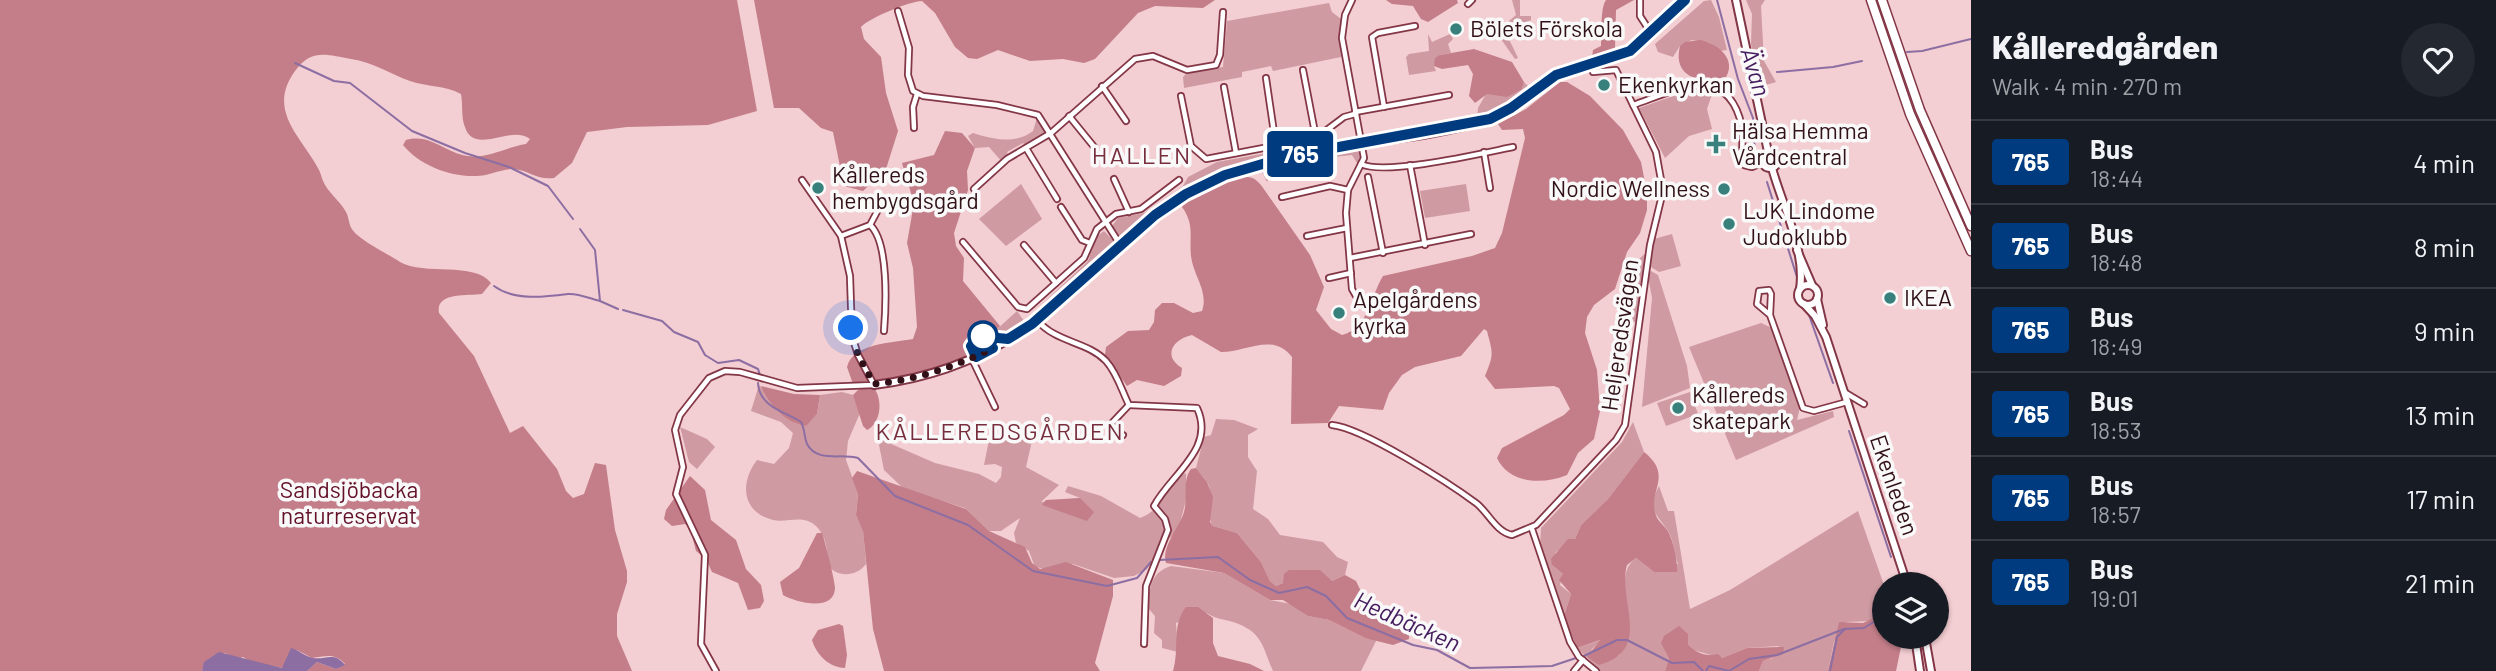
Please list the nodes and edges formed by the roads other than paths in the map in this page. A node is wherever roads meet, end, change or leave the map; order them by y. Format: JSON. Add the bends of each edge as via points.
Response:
{"nodes":[{"id":1,"x":1352,"y":0,"type":"edge"},
{"id":2,"x":1640,"y":0,"type":"edge"},
{"id":3,"x":1685,"y":0,"type":"edge"},
{"id":4,"x":1736,"y":0,"type":"edge"},
{"id":5,"x":1871,"y":0,"type":"edge"},
{"id":6,"x":1882,"y":0,"type":"edge"},
{"id":7,"x":898,"y":10,"type":"dead end"},
{"id":8,"x":1223,"y":12,"type":"dead end"},
{"id":9,"x":1415,"y":26,"type":"dead end"},
{"id":10,"x":1652,"y":34,"type":"junction"},
{"id":11,"x":1303,"y":69,"type":"dead end"},
{"id":12,"x":1592,"y":72,"type":"dead end"},
{"id":13,"x":1266,"y":78,"type":"dead end"},
{"id":14,"x":1102,"y":86,"type":"junction"},
{"id":15,"x":1224,"y":87,"type":"dead end"},
{"id":16,"x":917,"y":94,"type":"junction"},
{"id":17,"x":1449,"y":95,"type":"dead end"},
{"id":18,"x":1181,"y":96,"type":"dead end"},
{"id":19,"x":1633,"y":105,"type":"junction"},
{"id":20,"x":1384,"y":107,"type":"junction"},
{"id":21,"x":1355,"y":113,"type":"junction"},
{"id":22,"x":1069,"y":116,"type":"junction"},
{"id":23,"x":1126,"y":121,"type":"dead end"},
{"id":24,"x":914,"y":128,"type":"dead end"},
{"id":25,"x":1051,"y":133,"type":"junction"},
{"id":26,"x":1316,"y":138,"type":"junction"},
{"id":27,"x":1361,"y":142,"type":"junction"},
{"id":28,"x":1276,"y":146,"type":"junction"},
{"id":29,"x":1514,"y":147,"type":"dead end"},
{"id":30,"x":1026,"y":148,"type":"junction"},
{"id":31,"x":1096,"y":148,"type":"dead end"},
{"id":32,"x":1484,"y":152,"type":"junction"},
{"id":33,"x":1768,"y":152,"type":"junction"},
{"id":34,"x":1236,"y":153,"type":"junction"},
{"id":35,"x":1362,"y":163,"type":"junction"},
{"id":36,"x":1762,"y":163,"type":"junction"},
{"id":37,"x":1410,"y":165,"type":"junction"},
{"id":38,"x":1772,"y":168,"type":"junction"},
{"id":39,"x":1368,"y":177,"type":"dead end"},
{"id":40,"x":1114,"y":179,"type":"dead end"},
{"id":41,"x":802,"y":180,"type":"dead end"},
{"id":42,"x":1179,"y":180,"type":"dead end"},
{"id":43,"x":1490,"y":188,"type":"dead end"},
{"id":44,"x":974,"y":189,"type":"dead end"},
{"id":45,"x":1348,"y":190,"type":"junction"},
{"id":46,"x":1282,"y":197,"type":"dead end"},
{"id":47,"x":1057,"y":199,"type":"dead end"},
{"id":48,"x":893,"y":204,"type":"dead end"},
{"id":49,"x":1061,"y":207,"type":"dead end"},
{"id":50,"x":1129,"y":212,"type":"junction"},
{"id":51,"x":1105,"y":223,"type":"junction"},
{"id":52,"x":870,"y":225,"type":"junction"},
{"id":53,"x":1971,"y":226,"type":"edge"},
{"id":54,"x":1347,"y":228,"type":"junction"},
{"id":55,"x":1471,"y":234,"type":"dead end"},
{"id":56,"x":841,"y":236,"type":"junction"},
{"id":57,"x":1307,"y":236,"type":"dead end"},
{"id":58,"x":963,"y":242,"type":"dead end"},
{"id":59,"x":1090,"y":243,"type":"junction"},
{"id":60,"x":1024,"y":245,"type":"dead end"},
{"id":61,"x":1425,"y":245,"type":"junction"},
{"id":62,"x":1121,"y":246,"type":"junction"},
{"id":63,"x":1796,"y":249,"type":"junction"},
{"id":64,"x":1971,"y":251,"type":"edge"},
{"id":65,"x":1382,"y":253,"type":"junction"},
{"id":66,"x":1350,"y":258,"type":"junction"},
{"id":67,"x":1351,"y":273,"type":"junction"},
{"id":68,"x":1329,"y":278,"type":"dead end"},
{"id":69,"x":1056,"y":283,"type":"junction"},
{"id":70,"x":1812,"y":285,"type":"junction"},
{"id":71,"x":1800,"y":289,"type":"junction"},
{"id":72,"x":1817,"y":299,"type":"junction"},
{"id":73,"x":1360,"y":303,"type":"dead end"},
{"id":74,"x":1804,"y":304,"type":"junction"},
{"id":75,"x":1770,"y":315,"type":"junction"},
{"id":76,"x":1037,"y":320,"type":"junction"},
{"id":77,"x":884,"y":331,"type":"dead end"},
{"id":78,"x":1826,"y":337,"type":"junction"},
{"id":79,"x":972,"y":359,"type":"junction"},
{"id":80,"x":874,"y":384,"type":"junction"},
{"id":81,"x":1844,"y":393,"type":"junction"},
{"id":82,"x":1847,"y":402,"type":"junction"},
{"id":83,"x":1864,"y":404,"type":"dead end"},
{"id":84,"x":1129,"y":405,"type":"junction"},
{"id":85,"x":995,"y":407,"type":"dead end"},
{"id":86,"x":1332,"y":425,"type":"dead end"},
{"id":87,"x":1123,"y":435,"type":"dead end"},
{"id":88,"x":1532,"y":529,"type":"junction"},
{"id":89,"x":1904,"y":572,"type":"edge"},
{"id":90,"x":1144,"y":644,"type":"dead end"},
{"id":91,"x":1917,"y":649,"type":"edge"},
{"id":92,"x":1927,"y":649,"type":"edge"},
{"id":93,"x":1583,"y":660,"type":"junction"},
{"id":94,"x":716,"y":671,"type":"edge"},
{"id":95,"x":1574,"y":671,"type":"edge"},
{"id":96,"x":1595,"y":671,"type":"edge"},
{"id":97,"x":1920,"y":671,"type":"edge"},
{"id":98,"x":1931,"y":671,"type":"edge"}],
"edges":[{"from":1,"to":21,"type":"street","via":[[1342,38]]},
{"from":2,"to":10,"type":"street","via":[[1640,16]]},
{"from":3,"to":10,"type":"street"},
{"from":4,"to":33,"type":"street","name":"Ekenleden"},
{"from":5,"to":64,"type":"highway","via":[[1910,114]]},
{"from":6,"to":53,"type":"highway","via":[[1920,110]]},
{"from":7,"to":16,"type":"street","via":[[909,48],[909,81]]},
{"from":8,"to":14,"type":"street","via":[[1216,65],[1187,70],[1163,59],[1144,57]]},
{"from":9,"to":20,"type":"street","via":[[1372,37]]},
{"from":10,"to":27,"type":"street","via":[[1621,55],[1556,75],[1490,119]]},
{"from":11,"to":26,"type":"street"},
{"from":12,"to":19,"type":"street","name":"Heljeredsvägen","via":[[1615,71]]},
{"from":13,"to":28,"type":"street"},
{"from":14,"to":22,"type":"street"},
{"from":14,"to":23,"type":"street"},
{"from":15,"to":34,"type":"street"},
{"from":16,"to":24,"type":"street"},
{"from":16,"to":25,"type":"street","via":[[1028,110],[1038,115]]},
{"from":17,"to":20,"type":"street"},
{"from":18,"to":34,"type":"street","via":[[1195,152],[1206,159]]},
{"from":19,"to":36,"type":"street","via":[[1692,85],[1716,88],[1736,104],[1744,165]]},
{"from":19,"to":88,"type":"street","name":"Heljeredsvägen","via":[[1660,162],[1663,199],[1650,245],[1625,425]]},
{"from":20,"to":21,"type":"street"},
{"from":21,"to":26,"type":"street"},
{"from":21,"to":27,"type":"street"},
{"from":22,"to":25,"type":"street"},
{"from":22,"to":31,"type":"street"},
{"from":25,"to":30,"type":"street"},
{"from":25,"to":51,"type":"street"},
{"from":26,"to":28,"type":"street"},
{"from":27,"to":35,"type":"street"},
{"from":27,"to":62,"type":"street","via":[[1269,160],[1225,175],[1170,205]]},
{"from":28,"to":34,"type":"street"},
{"from":29,"to":32,"type":"street"},
{"from":30,"to":44,"type":"street"},
{"from":30,"to":47,"type":"street"},
{"from":32,"to":37,"type":"street"},
{"from":32,"to":43,"type":"street"},
{"from":33,"to":36,"type":"street"},
{"from":33,"to":38,"type":"street","name":"Ekenleden","via":[[1778,159]]},
{"from":35,"to":37,"type":"street","via":[[1373,168]]},
{"from":35,"to":45,"type":"street"},
{"from":36,"to":38,"type":"street"},
{"from":37,"to":61,"type":"street"},
{"from":38,"to":63,"type":"street","name":"Ekenleden"},
{"from":39,"to":65,"type":"street"},
{"from":40,"to":50,"type":"street"},
{"from":41,"to":56,"type":"street"},
{"from":42,"to":50,"type":"street","via":[[1141,209]]},
{"from":45,"to":46,"type":"street","via":[[1330,186]]},
{"from":45,"to":54,"type":"street"},
{"from":48,"to":52,"type":"street","via":[[879,208]]},
{"from":49,"to":59,"type":"street","via":[[1078,235]]},
{"from":50,"to":51,"type":"street","via":[[1116,214]]},
{"from":51,"to":59,"type":"street"},
{"from":51,"to":62,"type":"street"},
{"from":52,"to":56,"type":"street"},
{"from":52,"to":77,"type":"street","via":[[884,273]]},
{"from":54,"to":57,"type":"street"},
{"from":54,"to":66,"type":"street"},
{"from":55,"to":61,"type":"street"},
{"from":56,"to":80,"type":"street","via":[[849,276],[852,337]]},
{"from":58,"to":69,"type":"street","via":[[1022,309]]},
{"from":59,"to":69,"type":"street","via":[[1084,258]]},
{"from":60,"to":69,"type":"street"},
{"from":61,"to":65,"type":"street"},
{"from":62,"to":76,"type":"street"},
{"from":63,"to":70,"type":"street","name":"Ekenleden"},
{"from":63,"to":71,"type":"street","name":"Ekenleden"},
{"from":65,"to":66,"type":"street"},
{"from":66,"to":67,"type":"street"},
{"from":67,"to":68,"type":"street"},
{"from":67,"to":73,"type":"street","via":[[1353,294]]},
{"from":70,"to":71,"type":"street"},
{"from":70,"to":72,"type":"street","name":"Ekenleden"},
{"from":71,"to":74,"type":"street","name":"Ekenleden","via":[[1798,297]]},
{"from":72,"to":74,"type":"street"},
{"from":72,"to":78,"type":"street","name":"Ekenleden"},
{"from":74,"to":78,"type":"street","name":"Ekenleden"},
{"from":75,"to":75,"type":"street","via":[[1771,294],[1759,291],[1757,304]]},
{"from":75,"to":82,"type":"street","via":[[1803,408],[1814,411]]},
{"from":76,"to":79,"type":"street"},
{"from":76,"to":84,"type":"street","via":[[1050,333],[1107,362]]},
{"from":78,"to":81,"type":"street","name":"Ekenleden"},
{"from":79,"to":80,"type":"street","via":[[915,378]]},
{"from":79,"to":85,"type":"street"},
{"from":80,"to":94,"type":"street","via":[[797,388],[725,371],[709,378],[680,415],[675,430],[683,467],[676,494],[705,555],[701,644]]},
{"from":81,"to":82,"type":"street","name":"Ekenleden"},
{"from":81,"to":83,"type":"street"},
{"from":82,"to":89,"type":"street","name":"Ekenleden"},
{"from":84,"to":87,"type":"street","via":[[1111,424],[1113,431]]},
{"from":84,"to":90,"type":"street","via":[[1197,408],[1201,420],[1197,452],[1171,479],[1154,506],[1168,530],[1147,581]]},
{"from":86,"to":88,"type":"street","via":[[1361,433],[1454,489],[1485,511],[1504,533]]},
{"from":88,"to":93,"type":"street","via":[[1565,629]]},
{"from":91,"to":97,"type":"street"},
{"from":92,"to":98,"type":"street"},
{"from":93,"to":95,"type":"street"},
{"from":93,"to":96,"type":"street"}]}
